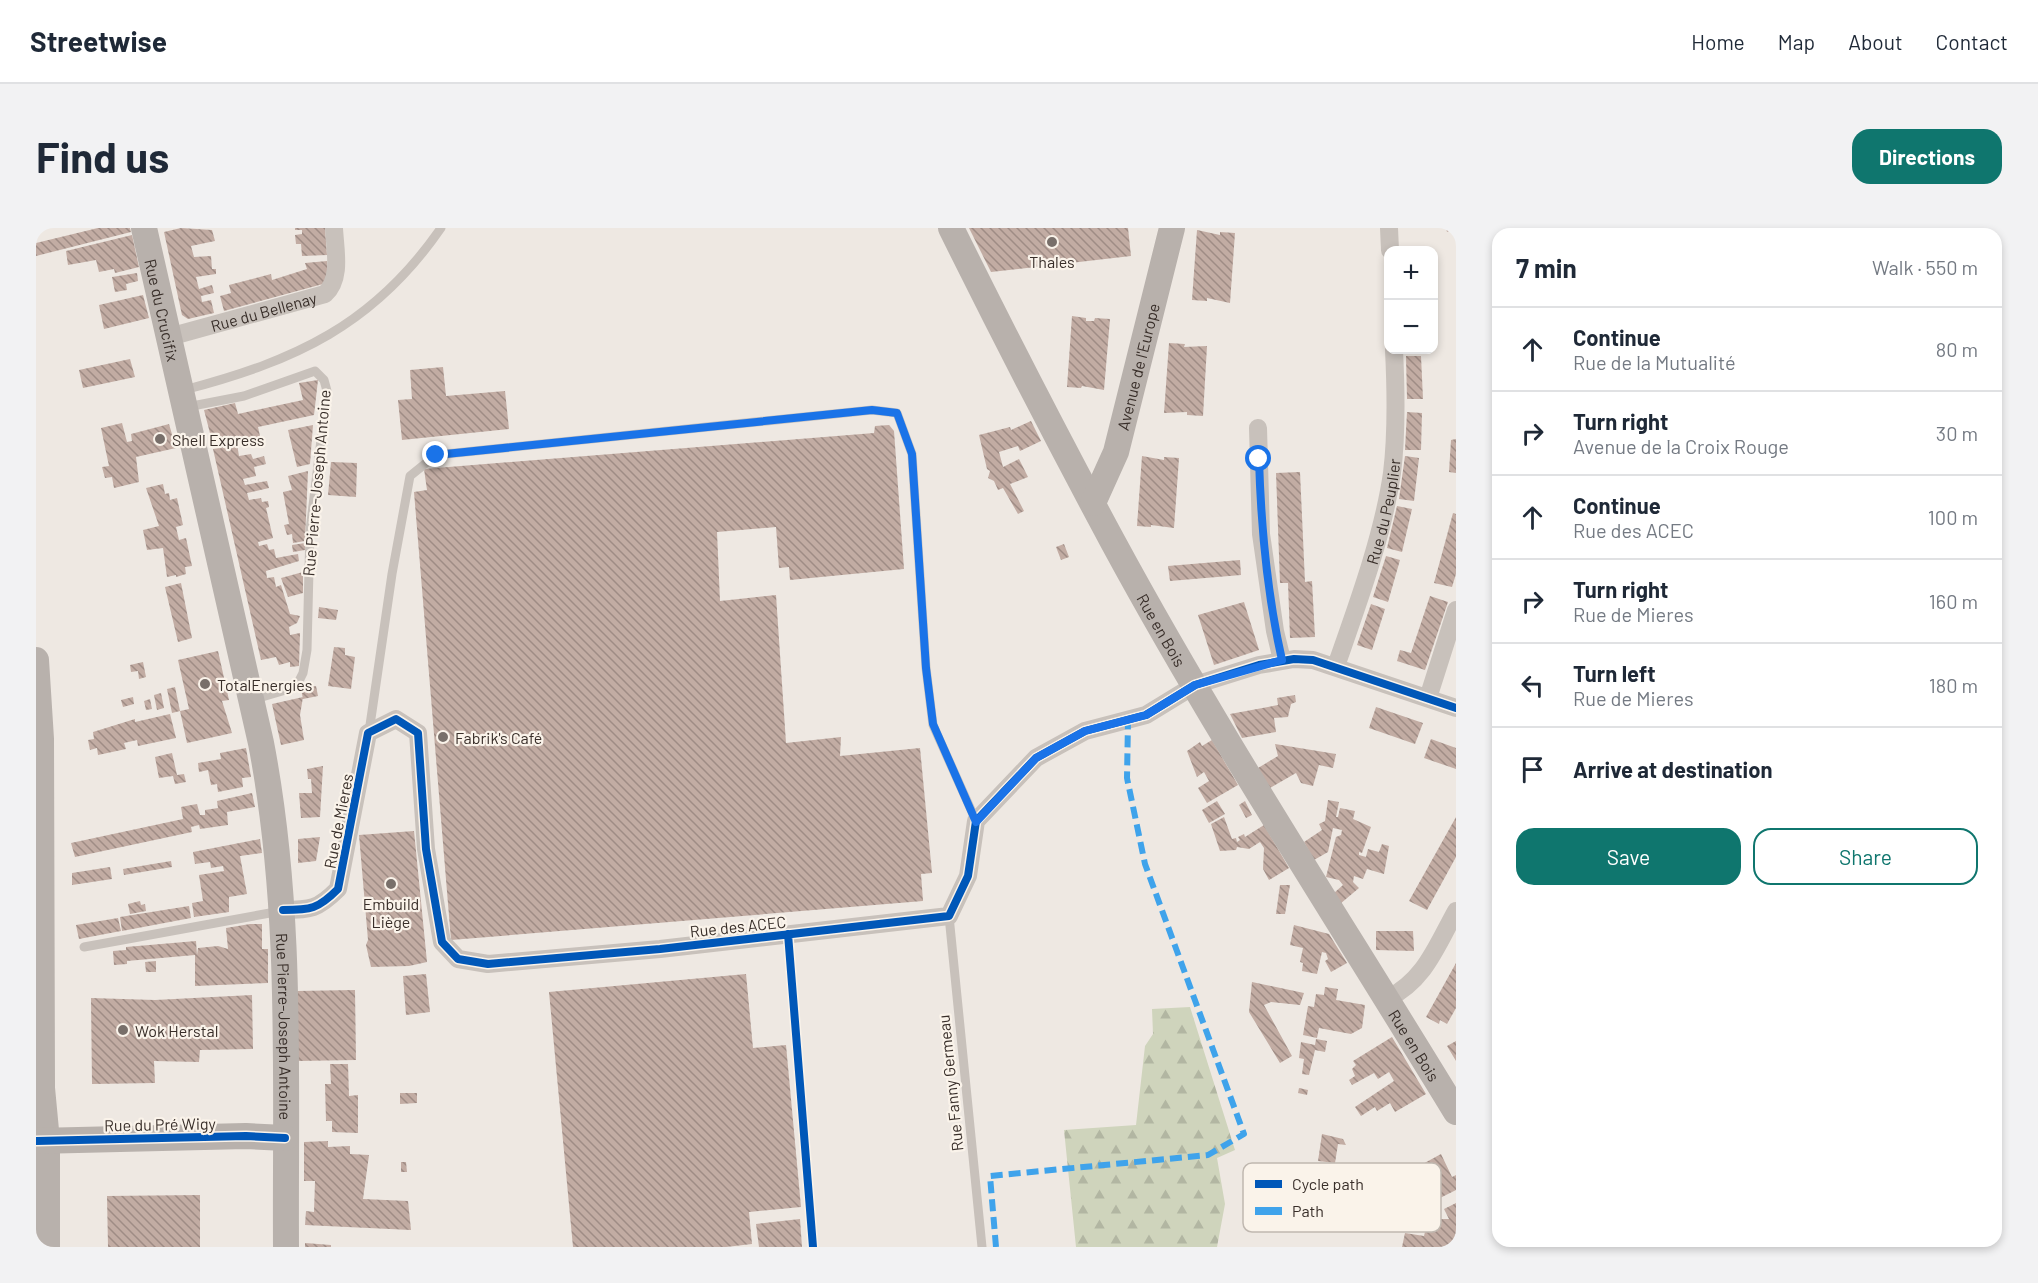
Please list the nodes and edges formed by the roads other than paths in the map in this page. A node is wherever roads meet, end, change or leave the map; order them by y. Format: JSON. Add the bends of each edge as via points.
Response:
{"nodes":[{"id":1,"x":144,"y":228,"type":"edge"},
{"id":2,"x":334,"y":228,"type":"edge"},
{"id":3,"x":441,"y":228,"type":"edge"},
{"id":4,"x":951,"y":228,"type":"edge"},
{"id":5,"x":1172,"y":228,"type":"edge"},
{"id":6,"x":1389,"y":228,"type":"edge"},
{"id":7,"x":1390,"y":246,"type":"edge"},
{"id":8,"x":169,"y":337,"type":"junction"},
{"id":9,"x":1394,"y":354,"type":"edge"},
{"id":10,"x":183,"y":399,"type":"junction"},
{"id":11,"x":1258,"y":428,"type":"dead end"},
{"id":12,"x":1093,"y":503,"type":"junction"},
{"id":13,"x":1456,"y":610,"type":"edge"},
{"id":14,"x":36,"y":660,"type":"edge"},
{"id":15,"x":1282,"y":660,"type":"junction"},
{"id":16,"x":1336,"y":666,"type":"junction"},
{"id":17,"x":1195,"y":685,"type":"junction"},
{"id":18,"x":1428,"y":698,"type":"junction"},
{"id":19,"x":251,"y":700,"type":"junction"},
{"id":20,"x":1456,"y":708,"type":"edge"},
{"id":21,"x":368,"y":733,"type":"junction"},
{"id":22,"x":976,"y":822,"type":"junction"},
{"id":23,"x":283,"y":910,"type":"junction"},
{"id":24,"x":1456,"y":911,"type":"edge"},
{"id":25,"x":949,"y":916,"type":"junction"},
{"id":26,"x":84,"y":947,"type":"dead end"},
{"id":27,"x":1387,"y":999,"type":"junction"},
{"id":28,"x":1456,"y":1112,"type":"edge"},
{"id":29,"x":285,"y":1138,"type":"junction"},
{"id":30,"x":41,"y":1141,"type":"edge"},
{"id":31,"x":47,"y":1247,"type":"edge"},
{"id":32,"x":286,"y":1247,"type":"edge"},
{"id":33,"x":982,"y":1247,"type":"edge"}],
"edges":[{"from":1,"to":8,"type":"street","name":"Rue du Crucifix"},
{"from":2,"to":8,"type":"street","name":"Rue du Bellenay","via":[[336,274],[333,286],[325,294]]},
{"from":3,"to":10,"type":"lane","via":[[389,292],[347,325],[255,370]]},
{"from":4,"to":12,"type":"street","name":"Rue en Bois"},
{"from":5,"to":12,"type":"street","name":"Avenue de l'Europe","via":[[1116,452]]},
{"from":6,"to":7,"type":"street"},
{"from":8,"to":10,"type":"street","name":"Rue du Crucifix"},
{"from":9,"to":16,"type":"street","name":"Rue du Peuplier","via":[[1392,475],[1365,583]]},
{"from":10,"to":19,"type":"street","name":"Rue Pierre-Joseph Antoine"},
{"from":10,"to":19,"type":"lane","name":"Rue Pierre-Joseph Antoine","via":[[244,396],[315,371],[324,380],[327,391],[310,530],[303,674],[289,689]]},
{"from":11,"to":15,"type":"street","via":[[1262,534]]},
{"from":12,"to":17,"type":"street","name":"Rue en Bois"},
{"from":13,"to":18,"type":"street"},
{"from":14,"to":30,"type":"street","via":[[41,739]]},
{"from":15,"to":16,"type":"street","via":[[1313,660]]},
{"from":15,"to":17,"type":"street"},
{"from":16,"to":18,"type":"street"},
{"from":17,"to":22,"type":"street","via":[[1146,715],[1085,731],[1036,758]]},
{"from":17,"to":27,"type":"street","name":"Rue en Bois"},
{"from":18,"to":20,"type":"street"},
{"from":19,"to":23,"type":"street","name":"Rue Pierre-Joseph Antoine","via":[[266,771]]},
{"from":21,"to":22,"type":"lane","name":"Rue de Mieres","via":[[410,476],[436,455],[872,410],[897,413],[912,454],[933,724]]},
{"from":21,"to":23,"type":"street","name":"Rue de Mieres","via":[[338,889],[320,906]]},
{"from":21,"to":25,"type":"street","name":"Rue des ACEC","via":[[396,720],[418,733],[426,849],[442,942],[458,959],[488,964],[626,952]]},
{"from":22,"to":25,"type":"street","via":[[968,876]]},
{"from":23,"to":26,"type":"lane"},
{"from":23,"to":29,"type":"street","name":"Rue Pierre-Joseph Antoine"},
{"from":24,"to":27,"type":"street","via":[[1419,976],[1406,990]]},
{"from":25,"to":33,"type":"lane","name":"Rue Fanny Germeau"},
{"from":27,"to":28,"type":"street","name":"Rue en Bois"},
{"from":29,"to":30,"type":"street","name":"Rue du Pré Wigy"},
{"from":29,"to":32,"type":"street","name":"Rue Pierre-Joseph Antoine"},
{"from":30,"to":31,"type":"street"}]}
